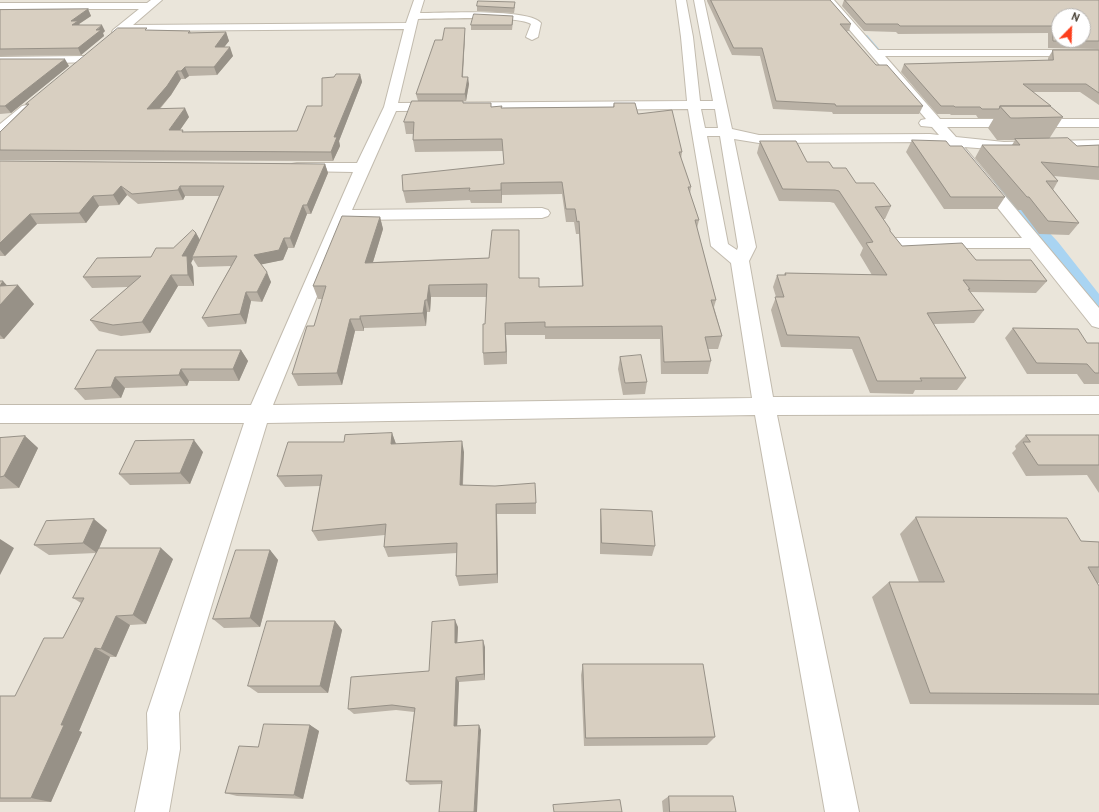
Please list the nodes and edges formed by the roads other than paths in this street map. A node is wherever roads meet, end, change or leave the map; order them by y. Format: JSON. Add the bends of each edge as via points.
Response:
{"nodes":[{"id":1,"x":830,"y":1,"type":"edge"},
{"id":2,"x":848,"y":2,"type":"edge"},
{"id":3,"x":153,"y":3,"type":"edge"},
{"id":4,"x":682,"y":5,"type":"edge"},
{"id":5,"x":0,"y":6,"type":"edge"},
{"id":6,"x":700,"y":6,"type":"edge"},
{"id":7,"x":414,"y":14,"type":"edge"},
{"id":8,"x":121,"y":28,"type":"junction"},
{"id":9,"x":532,"y":37,"type":"dead end"},
{"id":10,"x":110,"y":38,"type":"edge"},
{"id":11,"x":95,"y":51,"type":"edge"},
{"id":12,"x":1099,"y":52,"type":"edge"},
{"id":13,"x":874,"y":53,"type":"junction"},
{"id":14,"x":84,"y":60,"type":"junction"},
{"id":15,"x":0,"y":61,"type":"edge"},
{"id":16,"x":72,"y":71,"type":"edge"},
{"id":17,"x":692,"y":80,"type":"junction"},
{"id":18,"x":716,"y":81,"type":"junction"},
{"id":19,"x":36,"y":101,"type":"edge"},
{"id":20,"x":694,"y":105,"type":"junction"},
{"id":21,"x":720,"y":105,"type":"junction"},
{"id":22,"x":391,"y":107,"type":"junction"},
{"id":23,"x":913,"y":123,"type":"dead end"},
{"id":24,"x":936,"y":123,"type":"junction"},
{"id":25,"x":1099,"y":123,"type":"edge"},
{"id":26,"x":751,"y":124,"type":"dead end"},
{"id":27,"x":0,"y":131,"type":"edge"},
{"id":28,"x":700,"y":132,"type":"junction"},
{"id":29,"x":726,"y":132,"type":"junction"},
{"id":30,"x":951,"y":140,"type":"junction"},
{"id":31,"x":1099,"y":144,"type":"edge"},
{"id":32,"x":1068,"y":154,"type":"edge"},
{"id":33,"x":1099,"y":155,"type":"edge"},
{"id":34,"x":283,"y":167,"type":"edge"},
{"id":35,"x":362,"y":168,"type":"junction"},
{"id":36,"x":708,"y":177,"type":"junction"},
{"id":37,"x":734,"y":178,"type":"junction"},
{"id":38,"x":542,"y":213,"type":"dead end"},
{"id":39,"x":342,"y":215,"type":"junction"},
{"id":40,"x":894,"y":242,"type":"edge"},
{"id":41,"x":1035,"y":243,"type":"junction"},
{"id":42,"x":740,"y":261,"type":"junction"},
{"id":43,"x":1099,"y":321,"type":"edge"},
{"id":44,"x":1099,"y":405,"type":"edge"},
{"id":45,"x":764,"y":406,"type":"junction"},
{"id":46,"x":0,"y":414,"type":"edge"},
{"id":47,"x":258,"y":414,"type":"junction"},
{"id":48,"x":152,"y":812,"type":"edge"},
{"id":49,"x":842,"y":812,"type":"edge"}],
"edges":[{"from":1,"to":2,"type":"street"},
{"from":1,"to":13,"type":"street"},
{"from":3,"to":5,"type":"street"},
{"from":3,"to":8,"type":"street"},
{"from":4,"to":6,"type":"street"},
{"from":4,"to":17,"type":"street"},
{"from":6,"to":18,"type":"street"},
{"from":7,"to":8,"type":"street"},
{"from":7,"to":9,"type":"street","via":[[521,17],[536,23]]},
{"from":7,"to":22,"type":"street"},
{"from":8,"to":10,"type":"street"},
{"from":11,"to":14,"type":"street"},
{"from":12,"to":13,"type":"street"},
{"from":13,"to":24,"type":"street"},
{"from":14,"to":15,"type":"street"},
{"from":14,"to":16,"type":"street"},
{"from":17,"to":18,"type":"street"},
{"from":17,"to":20,"type":"street"},
{"from":18,"to":21,"type":"street"},
{"from":19,"to":27,"type":"street"},
{"from":20,"to":21,"type":"street"},
{"from":20,"to":22,"type":"street"},
{"from":20,"to":28,"type":"street"},
{"from":21,"to":29,"type":"street"},
{"from":22,"to":35,"type":"street"},
{"from":23,"to":24,"type":"street"},
{"from":24,"to":25,"type":"street"},
{"from":24,"to":30,"type":"street"},
{"from":26,"to":29,"type":"street"},
{"from":28,"to":29,"type":"street"},
{"from":28,"to":36,"type":"street"},
{"from":29,"to":30,"type":"street","via":[[759,139]]},
{"from":29,"to":37,"type":"street"},
{"from":30,"to":31,"type":"street","via":[[1004,146]]},
{"from":30,"to":41,"type":"street"},
{"from":32,"to":33,"type":"street"},
{"from":34,"to":35,"type":"street"},
{"from":35,"to":39,"type":"street"},
{"from":36,"to":37,"type":"street"},
{"from":36,"to":42,"type":"street","via":[[720,246]]},
{"from":37,"to":42,"type":"street","via":[[747,247]]},
{"from":38,"to":39,"type":"street"},
{"from":39,"to":47,"type":"street"},
{"from":40,"to":41,"type":"street"},
{"from":41,"to":43,"type":"street"},
{"from":42,"to":45,"type":"street"},
{"from":44,"to":45,"type":"street"},
{"from":45,"to":47,"type":"street"},
{"from":45,"to":49,"type":"street"},
{"from":46,"to":47,"type":"street"},
{"from":47,"to":48,"type":"street","via":[[164,713],[164,749]]}]}
